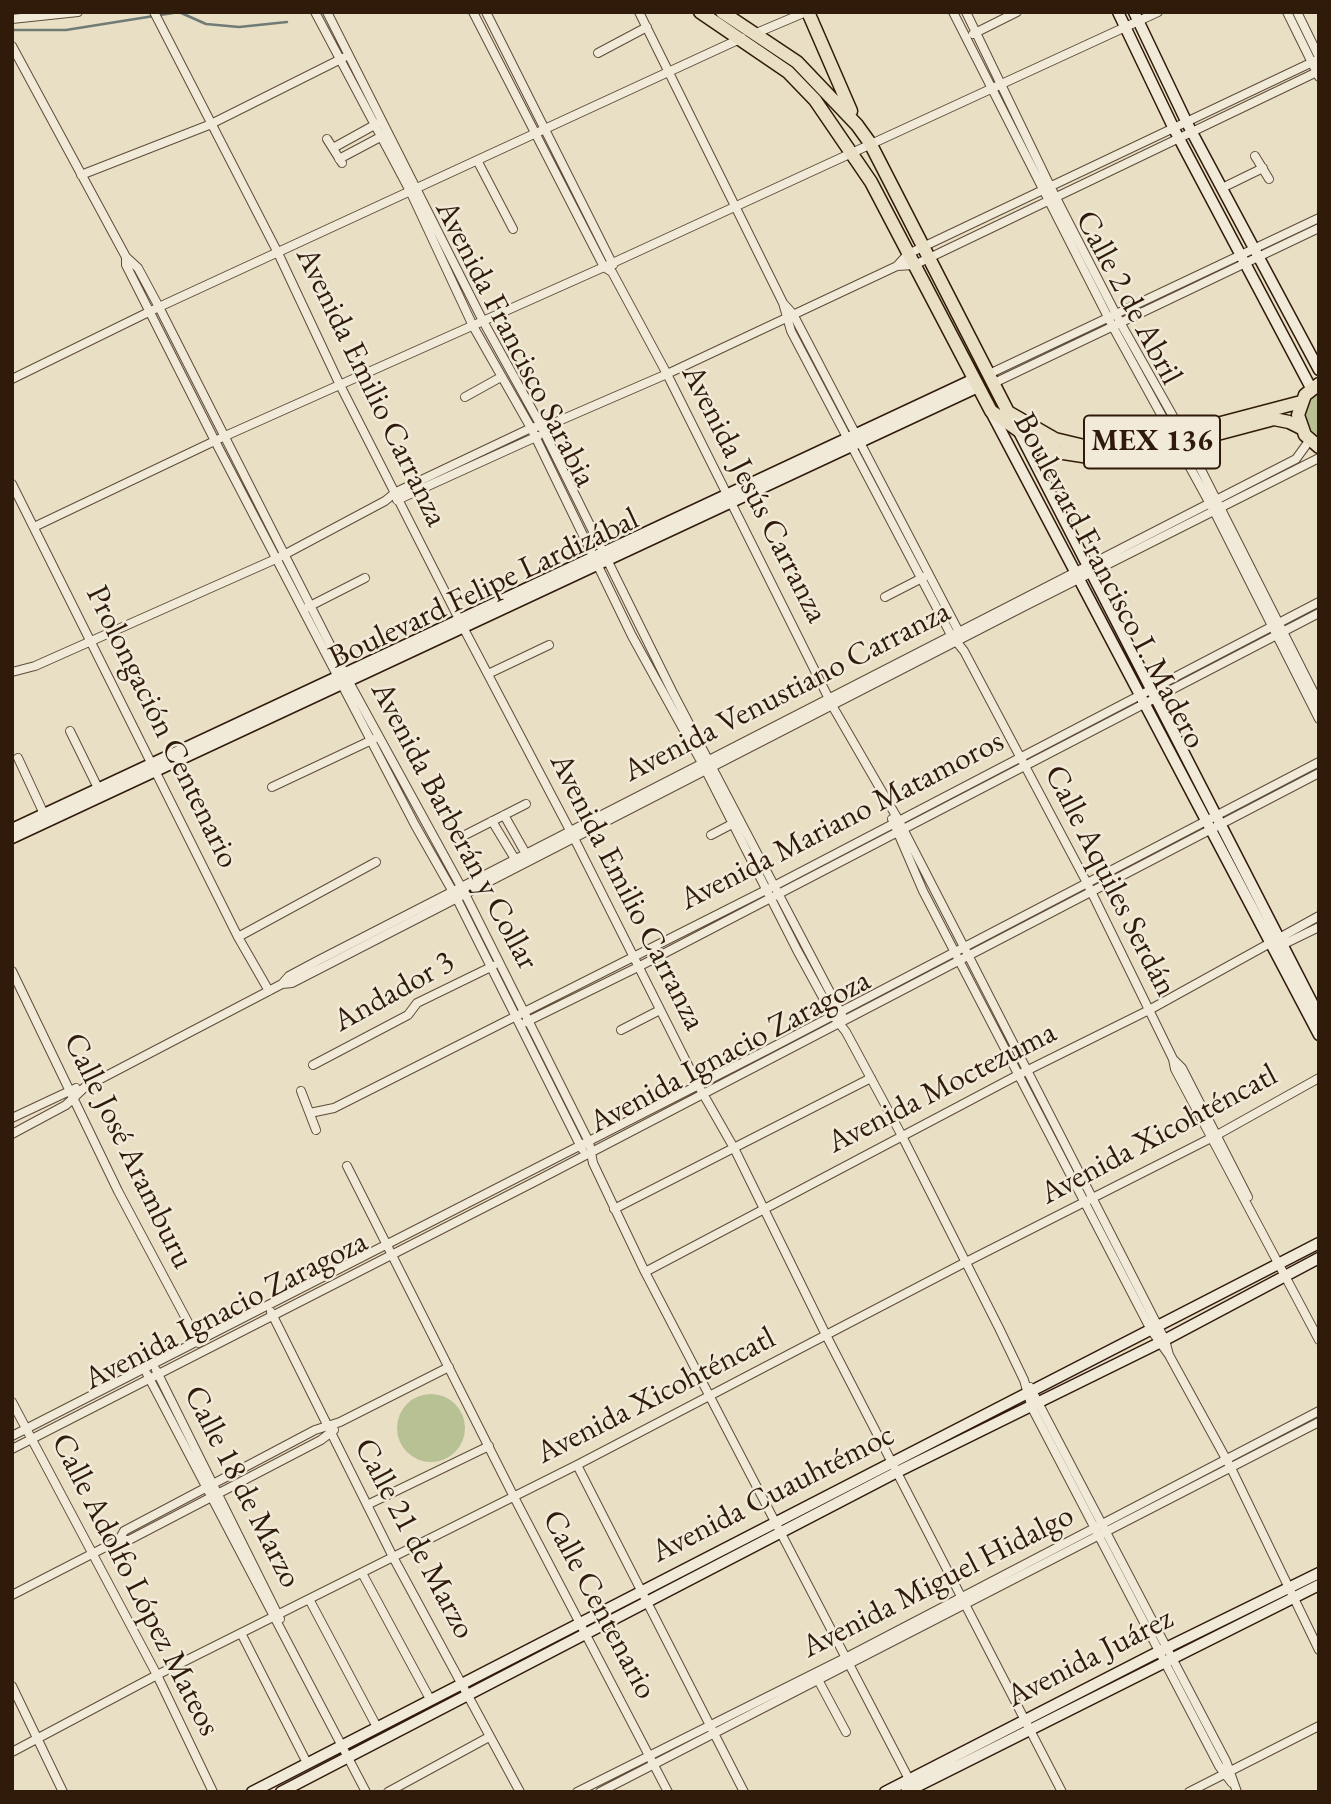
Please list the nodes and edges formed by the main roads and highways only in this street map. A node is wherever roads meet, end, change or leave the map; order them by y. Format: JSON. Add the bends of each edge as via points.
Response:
{"nodes":[{"id":1,"x":700,"y":12,"type":"edge"},
{"id":2,"x":722,"y":12,"type":"edge"},
{"id":3,"x":807,"y":12,"type":"edge"},
{"id":4,"x":1118,"y":12,"type":"edge"},
{"id":5,"x":1136,"y":17,"type":"edge"},
{"id":6,"x":857,"y":125,"type":"junction"},
{"id":7,"x":1319,"y":370,"type":"edge"},
{"id":8,"x":976,"y":383,"type":"junction"},
{"id":9,"x":1315,"y":386,"type":"edge"},
{"id":10,"x":1301,"y":402,"type":"junction"},
{"id":11,"x":991,"y":411,"type":"junction"},
{"id":12,"x":1008,"y":412,"type":"junction"},
{"id":13,"x":1301,"y":428,"type":"junction"},
{"id":14,"x":1018,"y":430,"type":"junction"},
{"id":15,"x":1182,"y":440,"type":"junction"},
{"id":16,"x":1314,"y":444,"type":"edge"},
{"id":17,"x":1058,"y":452,"type":"junction"},
{"id":18,"x":1040,"y":468,"type":"junction"},
{"id":19,"x":1083,"y":572,"type":"junction"},
{"id":20,"x":155,"y":766,"type":"junction"},
{"id":21,"x":52,"y":813,"type":"junction"},
{"id":22,"x":12,"y":829,"type":"edge"},
{"id":23,"x":12,"y":838,"type":"edge"},
{"id":24,"x":1273,"y":945,"type":"junction"},
{"id":25,"x":1319,"y":1016,"type":"edge"},
{"id":26,"x":1319,"y":1035,"type":"edge"},
{"id":27,"x":1319,"y":1243,"type":"edge"},
{"id":28,"x":1319,"y":1258,"type":"edge"},
{"id":29,"x":895,"y":1468,"type":"junction"},
{"id":30,"x":1319,"y":1573,"type":"edge"},
{"id":31,"x":1319,"y":1585,"type":"edge"},
{"id":32,"x":1291,"y":1594,"type":"junction"},
{"id":33,"x":911,"y":1788,"type":"edge"},
{"id":34,"x":252,"y":1792,"type":"edge"},
{"id":35,"x":281,"y":1792,"type":"edge"},
{"id":36,"x":885,"y":1792,"type":"edge"}],
"edges":[{"from":1,"to":8,"type":"main road","name":"Boulevard Francisco I. Madero","number":"MEX 136","via":[[788,72],[816,100],[852,151]]},
{"from":2,"to":6,"type":"main road","via":[[797,62]]},
{"from":3,"to":6,"type":"main road"},
{"from":4,"to":9,"type":"main road","via":[[1176,132]]},
{"from":5,"to":7,"type":"main road","via":[[1189,127]]},
{"from":6,"to":12,"type":"main road","name":"Boulevard Francisco I. Madero"},
{"from":8,"to":11,"type":"main road","name":"Boulevard Francisco I. Madero","number":"MEX 136"},
{"from":8,"to":20,"type":"main road","name":"Boulevard Felipe Lardizábal"},
{"from":9,"to":10,"type":"main road"},
{"from":10,"to":13,"type":"main road"},
{"from":10,"to":15,"type":"main road","number":"MEX 136"},
{"from":11,"to":14,"type":"main road","number":"MEX 136"},
{"from":11,"to":19,"type":"main road","name":"Boulevard Francisco I. Madero"},
{"from":12,"to":14,"type":"main road","name":"Boulevard Francisco I. Madero"},
{"from":12,"to":15,"type":"main road","number":"MEX 136","via":[[1055,439],[1101,450]]},
{"from":13,"to":15,"type":"main road","number":"MEX 136","via":[[1274,419]]},
{"from":13,"to":16,"type":"main road"},
{"from":14,"to":17,"type":"main road","number":"MEX 136"},
{"from":14,"to":18,"type":"main road","name":"Boulevard Francisco I. Madero"},
{"from":15,"to":17,"type":"main road","number":"MEX 136","via":[[1115,461]]},
{"from":17,"to":18,"type":"main road","via":[[1046,456]]},
{"from":18,"to":19,"type":"main road","name":"Boulevard Francisco I. Madero"},
{"from":19,"to":24,"type":"main road","name":"Boulevard Francisco I. Madero"},
{"from":20,"to":21,"type":"main road","name":"Boulevard Felipe Lardizábal"},
{"from":20,"to":21,"type":"main road","name":"Boulevard Felipe Lardizábal","via":[[98,788]]},
{"from":21,"to":22,"type":"main road","name":"Boulevard Felipe Lardizábal"},
{"from":21,"to":23,"type":"main road","name":"Boulevard Felipe Lardizábal"},
{"from":24,"to":25,"type":"main road","name":"Boulevard Francisco I. Madero"},
{"from":24,"to":26,"type":"main road","name":"Boulevard Francisco I. Madero"},
{"from":27,"to":29,"type":"main road","name":"Avenida Cuauhtémoc"},
{"from":28,"to":29,"type":"main road","name":"Avenida Cuauhtémoc","via":[[1036,1406]]},
{"from":29,"to":34,"type":"main road","name":"Avenida Cuauhtémoc","via":[[775,1521]]},
{"from":29,"to":35,"type":"main road","name":"Avenida Cuauhtémoc","via":[[781,1533]]},
{"from":30,"to":32,"type":"main road","name":"Avenida Juárez"},
{"from":31,"to":32,"type":"main road","name":"Avenida Juárez"},
{"from":32,"to":33,"type":"main road","name":"Avenida Juárez","via":[[1091,1691]]},
{"from":33,"to":36,"type":"main road","name":"Avenida Juárez"}]}
